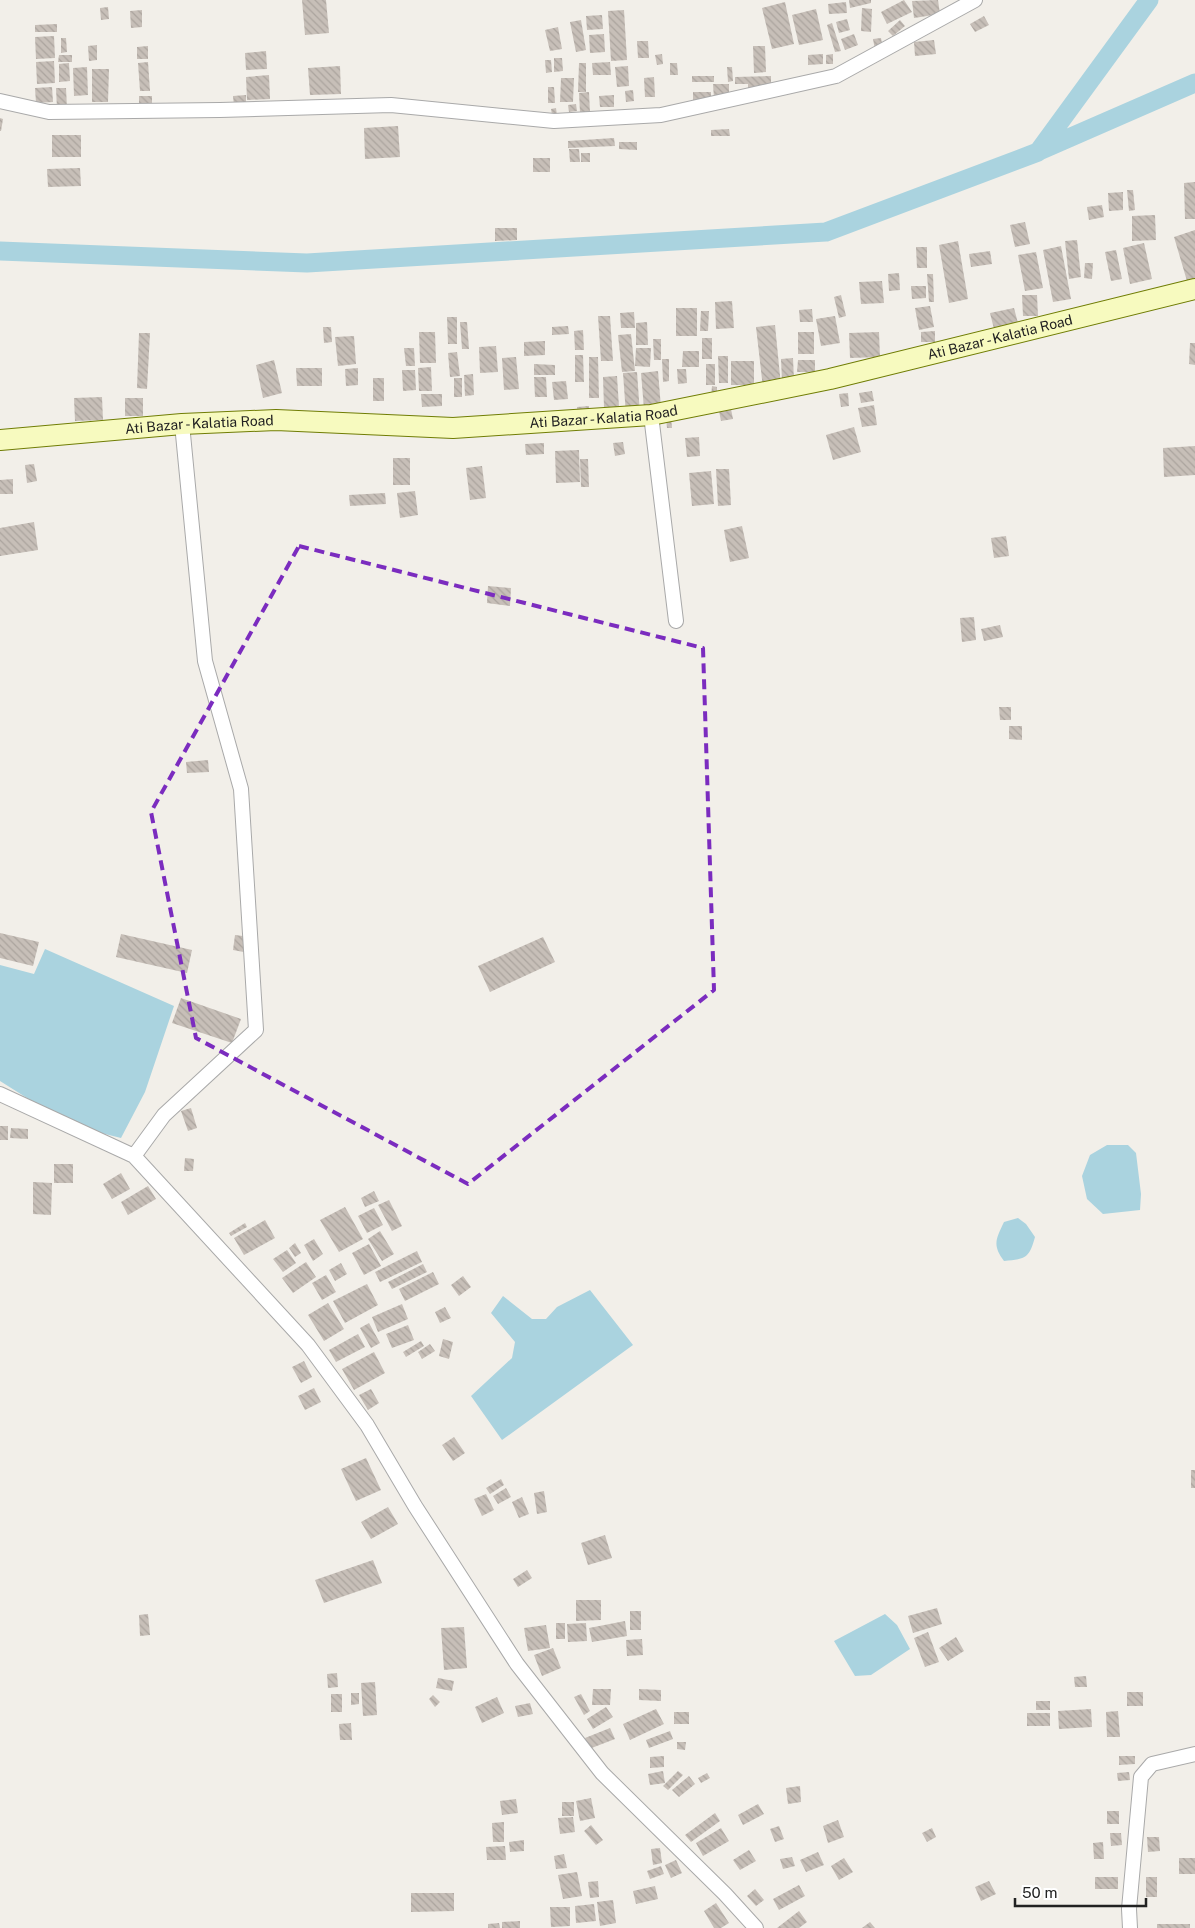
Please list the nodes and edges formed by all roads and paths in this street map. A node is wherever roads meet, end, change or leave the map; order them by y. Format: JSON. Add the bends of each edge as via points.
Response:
{"nodes":[{"id":1,"x":975,"y":0,"type":"edge"},
{"id":2,"x":0,"y":101,"type":"edge"},
{"id":3,"x":1195,"y":289,"type":"edge"},
{"id":4,"x":651,"y":414,"type":"junction"},
{"id":5,"x":182,"y":424,"type":"junction"},
{"id":6,"x":0,"y":440,"type":"edge"},
{"id":7,"x":676,"y":621,"type":"dead end"},
{"id":8,"x":0,"y":1094,"type":"edge"},
{"id":9,"x":134,"y":1156,"type":"junction"},
{"id":10,"x":1195,"y":1754,"type":"edge"},
{"id":11,"x":756,"y":1928,"type":"edge"},
{"id":12,"x":1130,"y":1928,"type":"edge"}],
"edges":[{"from":1,"to":2,"type":"street","via":[[836,76],[661,116],[554,121],[391,105],[49,112]]},
{"from":3,"to":4,"type":"main road","name":"Ati Bazar - Kalatia Road","via":[[830,379]]},
{"from":4,"to":5,"type":"main road","name":"Ati Bazar - Kalatia Road","via":[[453,428],[276,420]]},
{"from":4,"to":7,"type":"street"},
{"from":5,"to":6,"type":"main road","name":"Ati Bazar - Kalatia Road"},
{"from":5,"to":9,"type":"street","via":[[205,661],[241,789],[256,1030],[164,1115]]},
{"from":8,"to":9,"type":"street"},
{"from":9,"to":11,"type":"street","via":[[308,1345],[367,1425],[517,1664],[602,1773]]},
{"from":10,"to":12,"type":"street","via":[[1152,1764],[1142,1777],[1128,1909]]}]}
